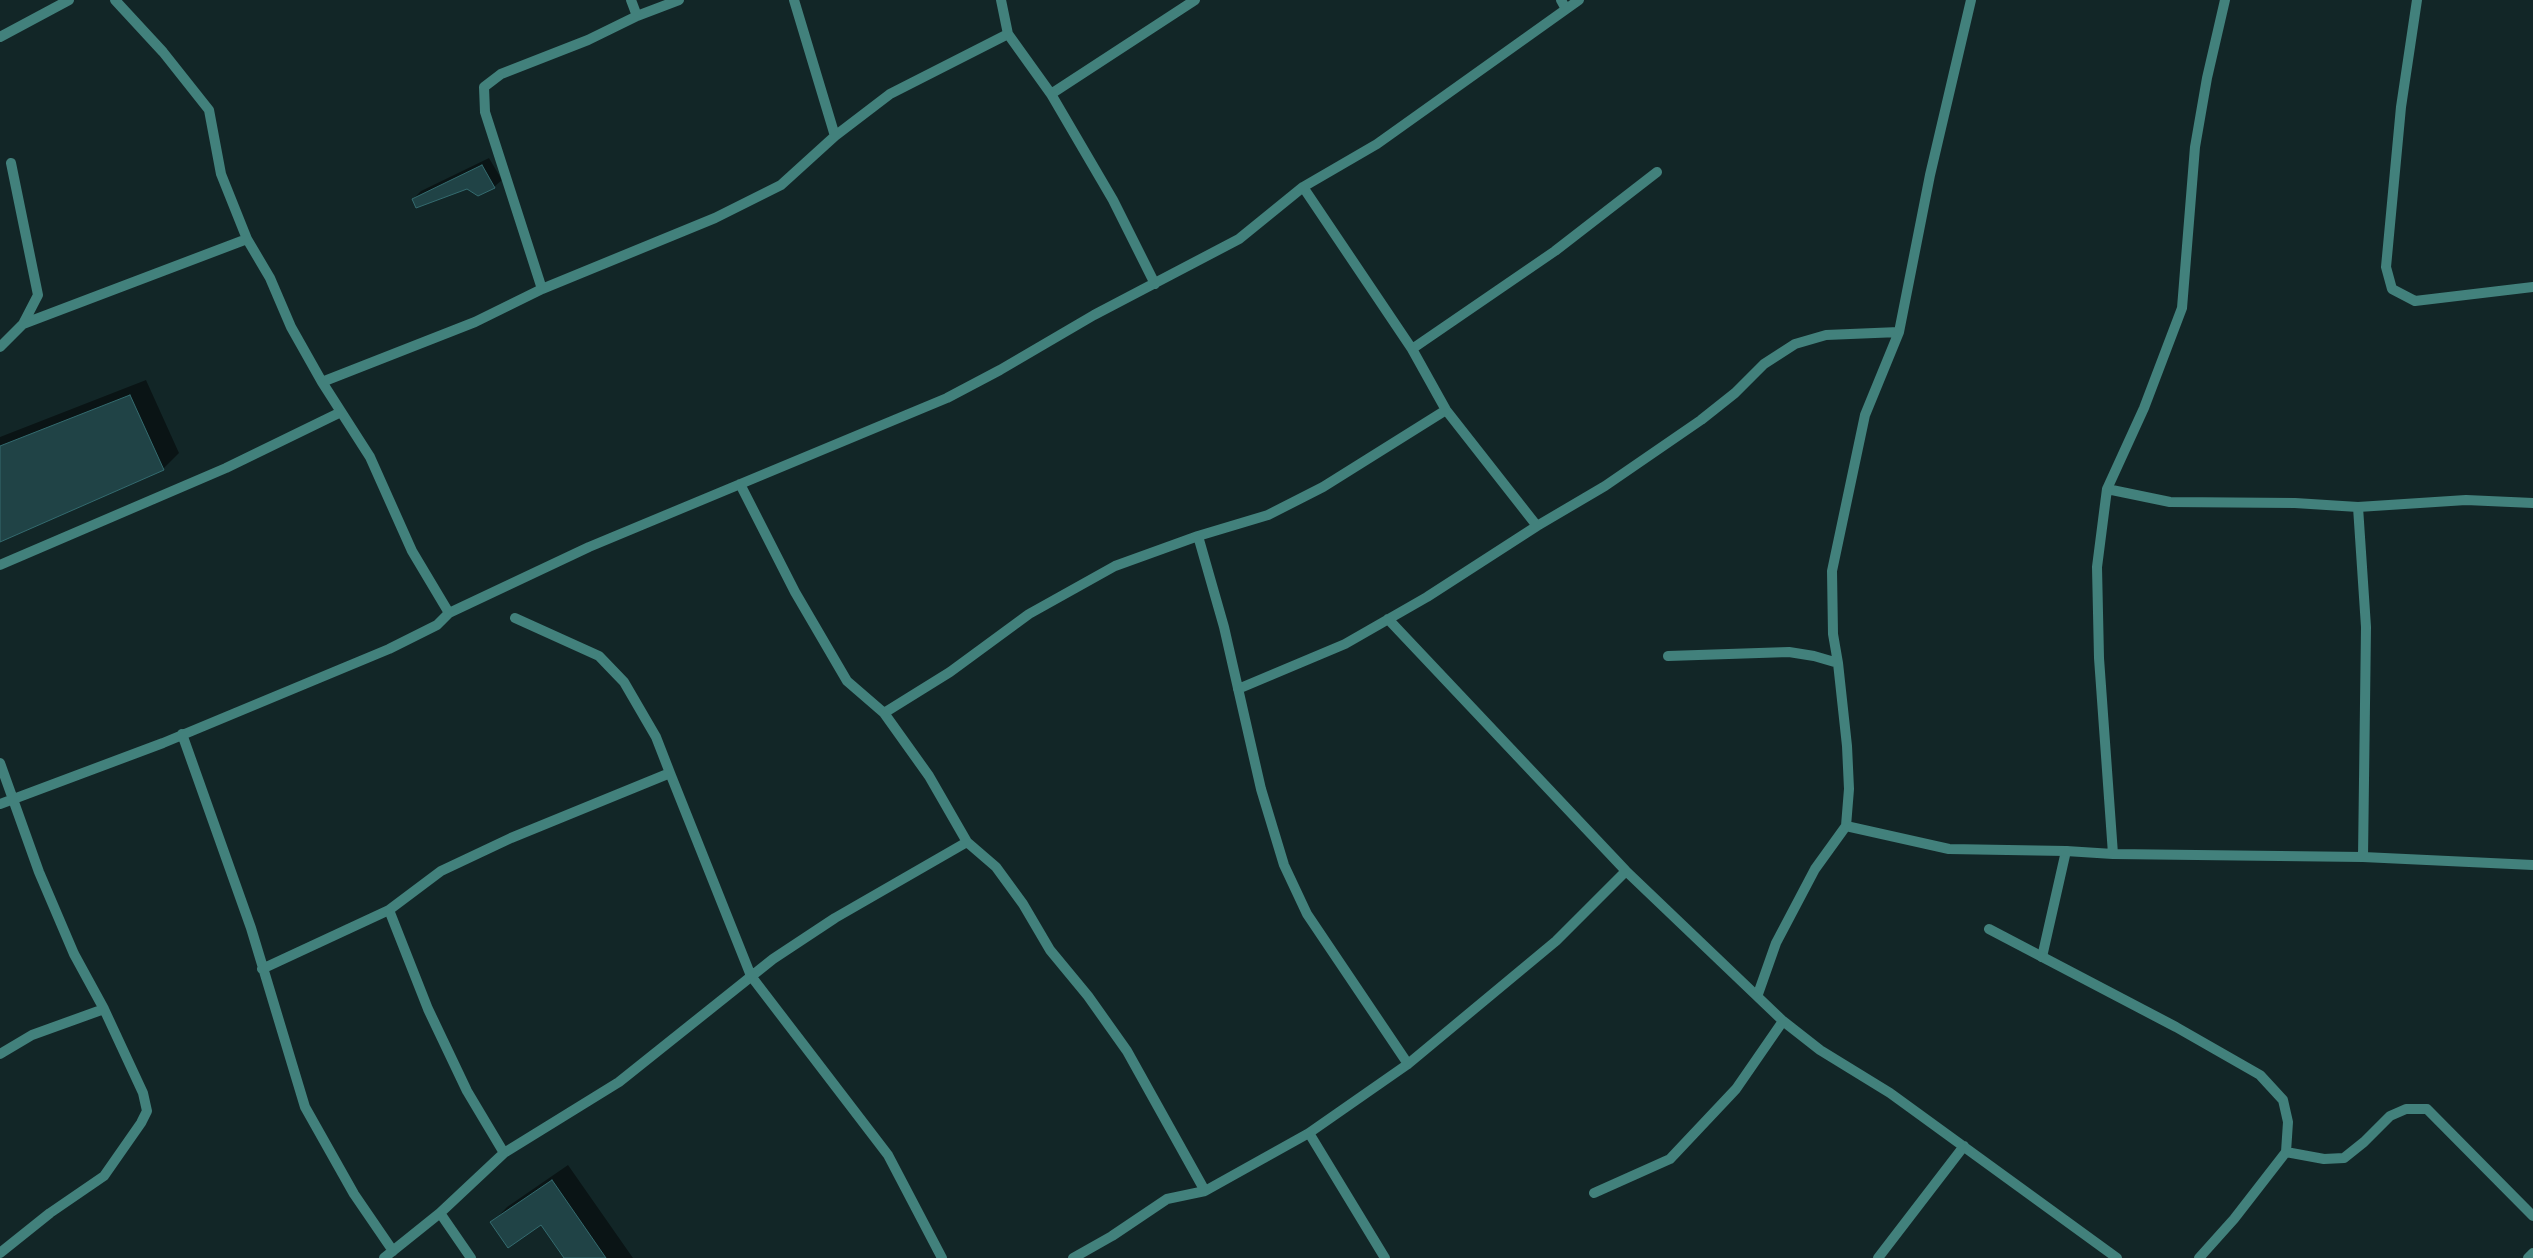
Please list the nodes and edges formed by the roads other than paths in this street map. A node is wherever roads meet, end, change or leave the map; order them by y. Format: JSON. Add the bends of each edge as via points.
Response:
{"nodes":[{"id":1,"x":69,"y":0,"type":"edge"},
{"id":2,"x":115,"y":0,"type":"edge"},
{"id":3,"x":631,"y":0,"type":"edge"},
{"id":4,"x":679,"y":0,"type":"edge"},
{"id":5,"x":794,"y":0,"type":"edge"},
{"id":6,"x":1002,"y":0,"type":"edge"},
{"id":7,"x":1195,"y":0,"type":"edge"},
{"id":8,"x":1579,"y":0,"type":"edge"},
{"id":9,"x":1970,"y":0,"type":"edge"},
{"id":10,"x":2224,"y":0,"type":"edge"},
{"id":11,"x":2417,"y":0,"type":"edge"},
{"id":12,"x":1563,"y":5,"type":"edge"},
{"id":13,"x":637,"y":16,"type":"junction"},
{"id":14,"x":1008,"y":34,"type":"junction"},
{"id":15,"x":0,"y":36,"type":"edge"},
{"id":16,"x":1051,"y":94,"type":"junction"},
{"id":17,"x":835,"y":136,"type":"junction"},
{"id":18,"x":11,"y":163,"type":"dead end"},
{"id":19,"x":1656,"y":172,"type":"dead end"},
{"id":20,"x":1303,"y":187,"type":"junction"},
{"id":21,"x":247,"y":239,"type":"junction"},
{"id":22,"x":1155,"y":284,"type":"junction"},
{"id":23,"x":2533,"y":287,"type":"edge"},
{"id":24,"x":542,"y":289,"type":"junction"},
{"id":25,"x":23,"y":324,"type":"junction"},
{"id":26,"x":1899,"y":332,"type":"junction"},
{"id":27,"x":0,"y":347,"type":"edge"},
{"id":28,"x":1412,"y":349,"type":"junction"},
{"id":29,"x":322,"y":382,"type":"junction"},
{"id":30,"x":1446,"y":410,"type":"junction"},
{"id":31,"x":341,"y":412,"type":"junction"},
{"id":32,"x":740,"y":484,"type":"junction"},
{"id":33,"x":2107,"y":489,"type":"junction"},
{"id":34,"x":2533,"y":503,"type":"edge"},
{"id":35,"x":2358,"y":507,"type":"junction"},
{"id":36,"x":1537,"y":526,"type":"junction"},
{"id":37,"x":1198,"y":536,"type":"junction"},
{"id":38,"x":0,"y":566,"type":"edge"},
{"id":39,"x":449,"y":613,"type":"junction"},
{"id":40,"x":515,"y":618,"type":"dead end"},
{"id":41,"x":1388,"y":620,"type":"junction"},
{"id":42,"x":1668,"y":656,"type":"dead end"},
{"id":43,"x":1838,"y":663,"type":"junction"},
{"id":44,"x":1238,"y":689,"type":"junction"},
{"id":45,"x":884,"y":713,"type":"junction"},
{"id":46,"x":182,"y":734,"type":"junction"},
{"id":47,"x":0,"y":763,"type":"edge"},
{"id":48,"x":670,"y":773,"type":"junction"},
{"id":49,"x":12,"y":799,"type":"junction"},
{"id":50,"x":0,"y":804,"type":"edge"},
{"id":51,"x":1846,"y":826,"type":"junction"},
{"id":52,"x":967,"y":842,"type":"junction"},
{"id":53,"x":2066,"y":851,"type":"junction"},
{"id":54,"x":2113,"y":854,"type":"junction"},
{"id":55,"x":2363,"y":856,"type":"junction"},
{"id":56,"x":2533,"y":865,"type":"edge"},
{"id":57,"x":1626,"y":871,"type":"junction"},
{"id":58,"x":390,"y":910,"type":"junction"},
{"id":59,"x":1990,"y":929,"type":"dead end"},
{"id":60,"x":2042,"y":957,"type":"junction"},
{"id":61,"x":262,"y":969,"type":"junction"},
{"id":62,"x":751,"y":976,"type":"junction"},
{"id":63,"x":1758,"y":994,"type":"junction"},
{"id":64,"x":104,"y":1009,"type":"junction"},
{"id":65,"x":1783,"y":1021,"type":"junction"},
{"id":66,"x":0,"y":1054,"type":"edge"},
{"id":67,"x":1408,"y":1064,"type":"junction"},
{"id":68,"x":1309,"y":1133,"type":"junction"},
{"id":69,"x":1964,"y":1146,"type":"junction"},
{"id":70,"x":2286,"y":1152,"type":"junction"},
{"id":71,"x":504,"y":1153,"type":"junction"},
{"id":72,"x":1205,"y":1191,"type":"junction"},
{"id":73,"x":1594,"y":1193,"type":"dead end"},
{"id":74,"x":440,"y":1213,"type":"junction"},
{"id":75,"x":2533,"y":1216,"type":"edge"},
{"id":76,"x":393,"y":1251,"type":"junction"},
{"id":77,"x":0,"y":1253,"type":"edge"},
{"id":78,"x":2533,"y":1253,"type":"edge"},
{"id":79,"x":384,"y":1258,"type":"edge"},
{"id":80,"x":471,"y":1258,"type":"edge"},
{"id":81,"x":942,"y":1258,"type":"edge"},
{"id":82,"x":1073,"y":1258,"type":"edge"},
{"id":83,"x":1386,"y":1258,"type":"edge"},
{"id":84,"x":1878,"y":1258,"type":"edge"},
{"id":85,"x":2117,"y":1258,"type":"edge"},
{"id":86,"x":2199,"y":1258,"type":"edge"},
{"id":87,"x":2528,"y":1258,"type":"edge"}],
"edges":[{"from":1,"to":15,"type":"street"},
{"from":2,"to":21,"type":"street","via":[[163,52],[209,110],[221,174]]},
{"from":3,"to":13,"type":"street"},
{"from":4,"to":13,"type":"street"},
{"from":5,"to":17,"type":"street"},
{"from":6,"to":14,"type":"street"},
{"from":7,"to":16,"type":"street"},
{"from":8,"to":12,"type":"street"},
{"from":9,"to":26,"type":"street","via":[[1930,175]]},
{"from":10,"to":33,"type":"street","via":[[2195,147],[2182,308],[2144,408]]},
{"from":11,"to":23,"type":"street","via":[[2401,107],[2386,267],[2392,289],[2415,301]]},
{"from":12,"to":20,"type":"street","via":[[1377,144]]},
{"from":13,"to":24,"type":"street","via":[[588,40],[501,74],[484,87],[485,112]]},
{"from":14,"to":16,"type":"street"},
{"from":14,"to":17,"type":"street","via":[[890,94]]},
{"from":16,"to":22,"type":"street","via":[[1113,200]]},
{"from":17,"to":24,"type":"street","via":[[781,185],[715,218]]},
{"from":18,"to":25,"type":"street","via":[[38,296]]},
{"from":19,"to":28,"type":"street","via":[[1555,251]]},
{"from":20,"to":22,"type":"street","via":[[1239,239]]},
{"from":20,"to":28,"type":"street"},
{"from":21,"to":25,"type":"street"},
{"from":21,"to":29,"type":"street"},
{"from":22,"to":32,"type":"street","via":[[947,398]]},
{"from":24,"to":29,"type":"street","via":[[475,322]]},
{"from":25,"to":27,"type":"street"},
{"from":26,"to":36,"type":"street","via":[[1826,335],[1795,344],[1764,364],[1701,420],[1605,486]]},
{"from":26,"to":43,"type":"street","via":[[1865,415],[1832,571],[1833,634]]},
{"from":28,"to":30,"type":"street"},
{"from":29,"to":31,"type":"street"},
{"from":30,"to":36,"type":"street"},
{"from":30,"to":37,"type":"street","via":[[1323,487],[1268,515]]},
{"from":31,"to":38,"type":"street","via":[[226,468]]},
{"from":31,"to":39,"type":"street","via":[[370,457],[412,551]]},
{"from":32,"to":39,"type":"street","via":[[589,547]]},
{"from":32,"to":45,"type":"street","via":[[795,592],[847,680]]},
{"from":33,"to":35,"type":"street","via":[[2170,502]]},
{"from":33,"to":54,"type":"street","via":[[2097,567],[2099,658]]},
{"from":34,"to":35,"type":"street","via":[[2466,500]]},
{"from":35,"to":55,"type":"street","via":[[2366,627]]},
{"from":36,"to":41,"type":"street"},
{"from":37,"to":44,"type":"street"},
{"from":37,"to":45,"type":"street","via":[[1115,566],[1029,614],[950,672]]},
{"from":39,"to":46,"type":"street","via":[[437,625],[389,649]]},
{"from":40,"to":48,"type":"street","via":[[599,656],[624,682],[656,737]]},
{"from":41,"to":44,"type":"street","via":[[1345,644]]},
{"from":41,"to":57,"type":"street"},
{"from":42,"to":43,"type":"street","via":[[1790,652]]},
{"from":43,"to":51,"type":"street","via":[[1849,772]]},
{"from":44,"to":67,"type":"street","via":[[1261,789],[1284,865],[1307,914]]},
{"from":45,"to":52,"type":"street","via":[[930,776]]},
{"from":46,"to":49,"type":"street"},
{"from":46,"to":61,"type":"street","via":[[251,928]]},
{"from":47,"to":49,"type":"street"},
{"from":48,"to":58,"type":"street","via":[[511,838],[441,871]]},
{"from":48,"to":62,"type":"street"},
{"from":49,"to":50,"type":"street"},
{"from":49,"to":64,"type":"street","via":[[74,954]]},
{"from":51,"to":53,"type":"street","via":[[1949,850]]},
{"from":51,"to":63,"type":"street","via":[[1811,877],[1776,943]]},
{"from":52,"to":62,"type":"street","via":[[835,918]]},
{"from":52,"to":72,"type":"street","via":[[996,867],[1050,950],[1127,1051]]},
{"from":53,"to":54,"type":"street"},
{"from":53,"to":60,"type":"street"},
{"from":54,"to":55,"type":"street"},
{"from":55,"to":56,"type":"street"},
{"from":57,"to":63,"type":"street","via":[[1711,954]]},
{"from":57,"to":67,"type":"street","via":[[1556,941]]},
{"from":58,"to":61,"type":"street"},
{"from":58,"to":71,"type":"street","via":[[428,1009],[467,1090]]},
{"from":59,"to":60,"type":"street"},
{"from":60,"to":70,"type":"street","via":[[2260,1075],[2283,1100],[2288,1122]]},
{"from":61,"to":76,"type":"street","via":[[305,1107],[354,1194]]},
{"from":62,"to":71,"type":"street","via":[[620,1082]]},
{"from":62,"to":81,"type":"street","via":[[888,1155]]},
{"from":63,"to":65,"type":"street"},
{"from":64,"to":66,"type":"street","via":[[32,1035]]},
{"from":64,"to":77,"type":"street","via":[[143,1093],[147,1111],[142,1123],[104,1176]]},
{"from":65,"to":69,"type":"street","via":[[1820,1050],[1890,1093]]},
{"from":65,"to":73,"type":"street","via":[[1736,1088],[1670,1159]]},
{"from":67,"to":68,"type":"street"},
{"from":68,"to":72,"type":"street"},
{"from":68,"to":83,"type":"street"},
{"from":69,"to":84,"type":"street"},
{"from":69,"to":85,"type":"street"},
{"from":70,"to":75,"type":"street","via":[[2324,1159],[2344,1158],[2390,1116],[2406,1109],[2426,1109]]},
{"from":70,"to":86,"type":"street","via":[[2240,1212]]},
{"from":71,"to":74,"type":"street"},
{"from":72,"to":82,"type":"street","via":[[1167,1199]]},
{"from":74,"to":76,"type":"street"},
{"from":74,"to":80,"type":"street"},
{"from":76,"to":79,"type":"street"},
{"from":78,"to":87,"type":"street"}]}
